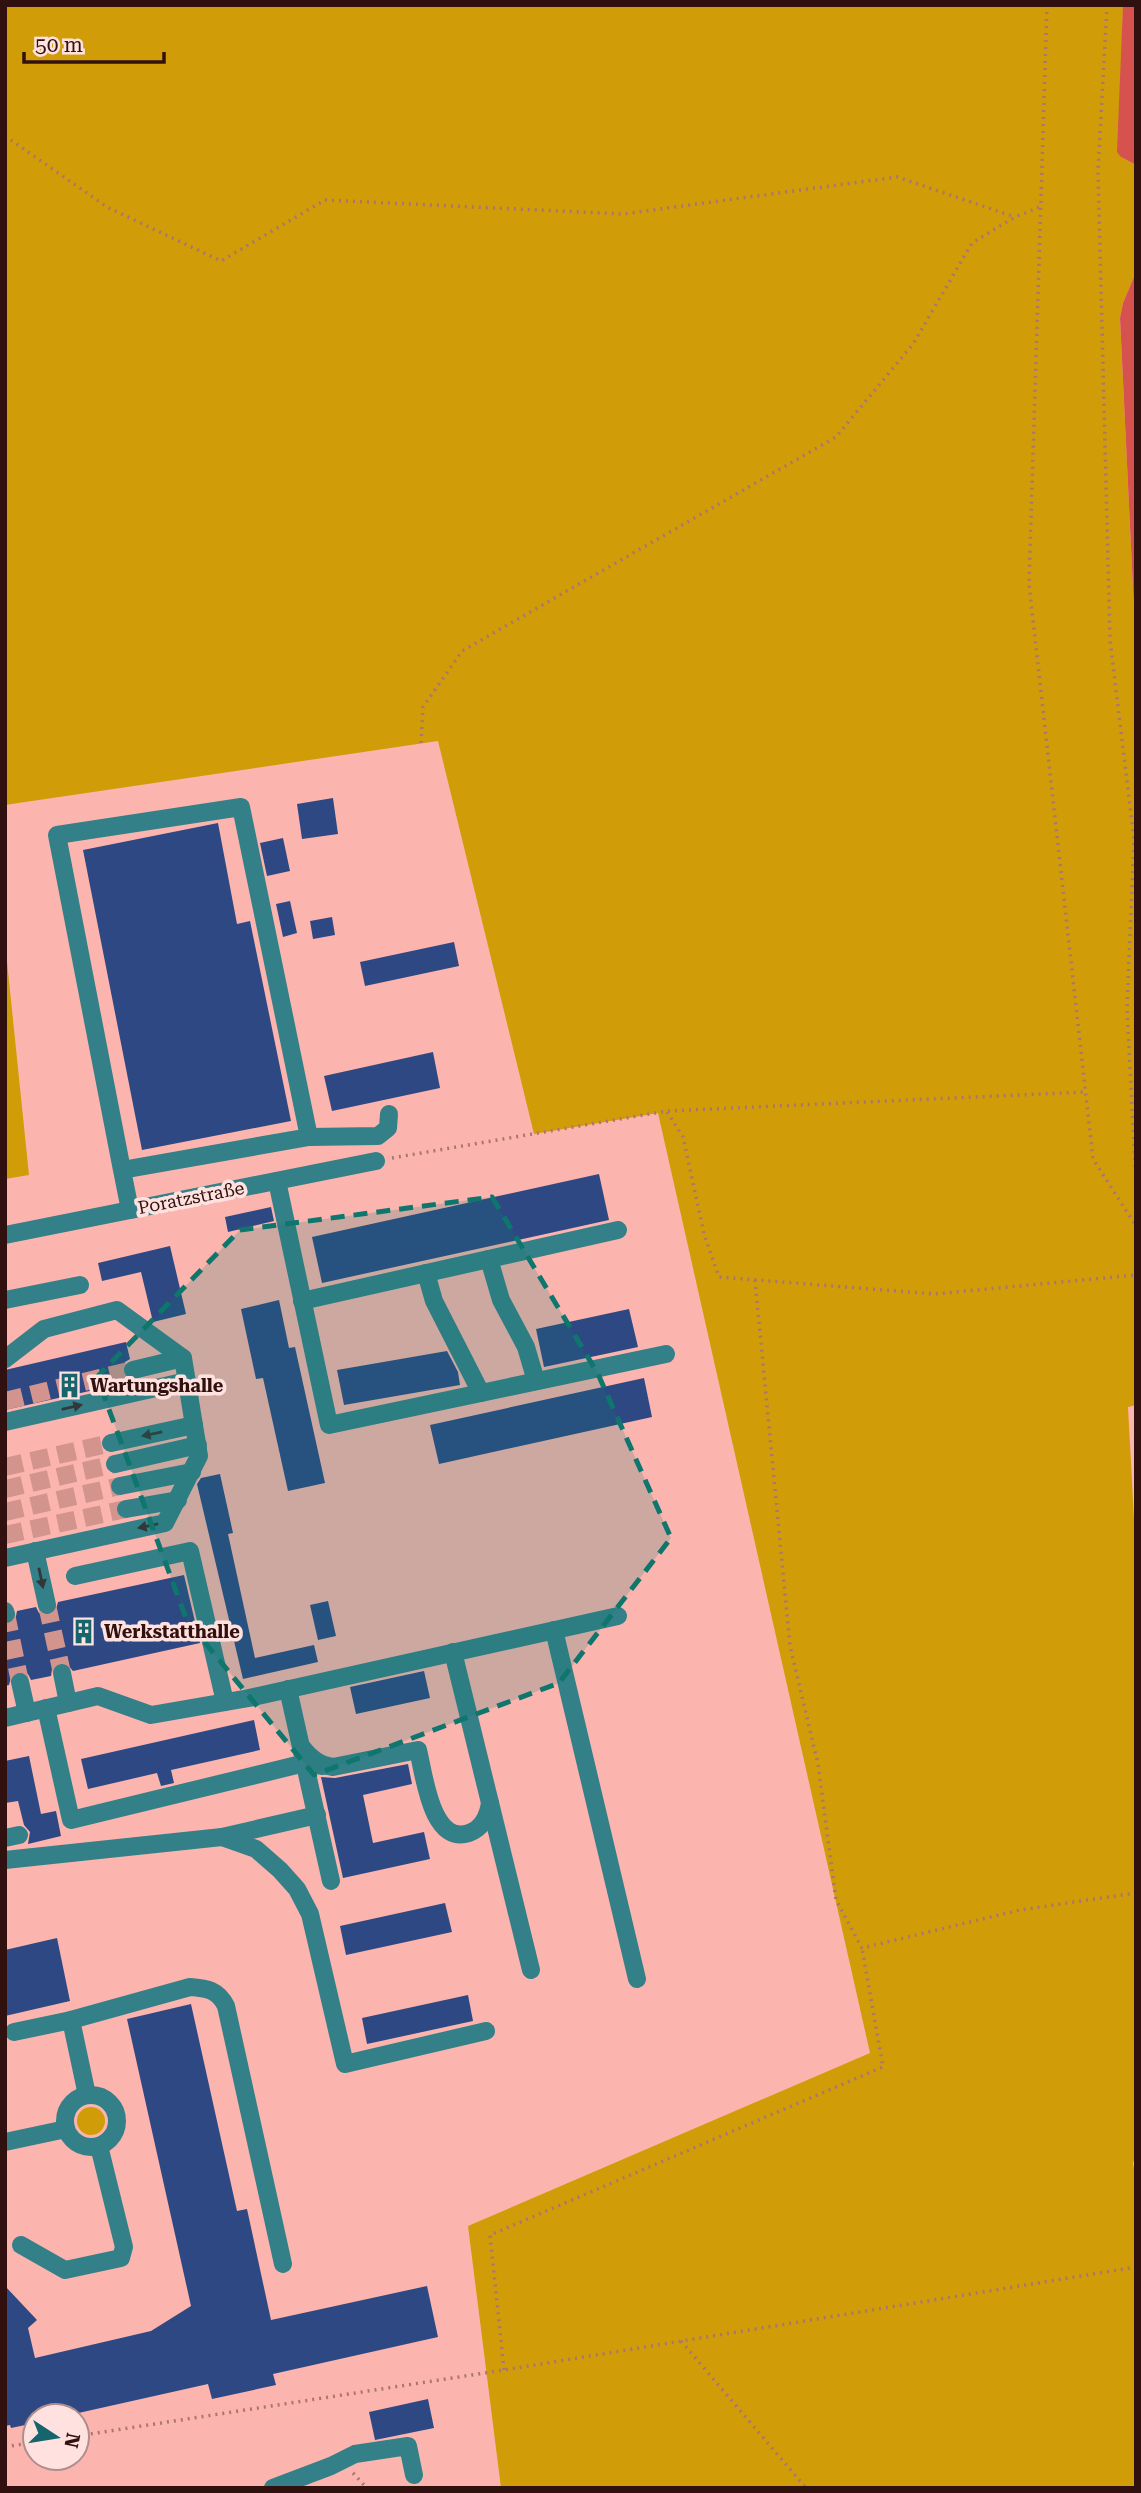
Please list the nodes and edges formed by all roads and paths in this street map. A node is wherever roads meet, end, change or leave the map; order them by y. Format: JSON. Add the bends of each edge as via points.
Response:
{"nodes":[{"id":1,"x":1047,"y":5,"type":"edge"},
{"id":2,"x":1107,"y":5,"type":"edge"},
{"id":3,"x":5,"y":136,"type":"edge"},
{"id":4,"x":1040,"y":207,"type":"junction"},
{"id":5,"x":1015,"y":217,"type":"junction"},
{"id":6,"x":421,"y":743,"type":"dead end"},
{"id":7,"x":1085,"y":1092,"type":"junction"},
{"id":8,"x":667,"y":1111,"type":"junction"},
{"id":9,"x":389,"y":1114,"type":"dead end"},
{"id":10,"x":309,"y":1137,"type":"junction"},
{"id":11,"x":1135,"y":1138,"type":"edge"},
{"id":12,"x":376,"y":1161,"type":"joint"},
{"id":13,"x":122,"y":1170,"type":"junction"},
{"id":14,"x":277,"y":1181,"type":"junction"},
{"id":15,"x":1136,"y":1184,"type":"edge"},
{"id":16,"x":130,"y":1210,"type":"junction"},
{"id":17,"x":1136,"y":1226,"type":"edge"},
{"id":18,"x":618,"y":1230,"type":"dead end"},
{"id":19,"x":5,"y":1235,"type":"edge"},
{"id":20,"x":489,"y":1259,"type":"junction"},
{"id":21,"x":426,"y":1273,"type":"junction"},
{"id":22,"x":1136,"y":1275,"type":"edge"},
{"id":23,"x":755,"y":1280,"type":"junction"},
{"id":24,"x":80,"y":1284,"type":"dead end"},
{"id":25,"x":5,"y":1300,"type":"edge"},
{"id":26,"x":302,"y":1301,"type":"junction"},
{"id":27,"x":666,"y":1354,"type":"dead end"},
{"id":28,"x":183,"y":1358,"type":"junction"},
{"id":29,"x":5,"y":1359,"type":"edge"},
{"id":30,"x":133,"y":1370,"type":"tunnel mouth"},
{"id":31,"x":187,"y":1381,"type":"junction"},
{"id":32,"x":537,"y":1381,"type":"junction"},
{"id":33,"x":481,"y":1393,"type":"junction"},
{"id":34,"x":5,"y":1422,"type":"edge"},
{"id":35,"x":194,"y":1425,"type":"junction"},
{"id":36,"x":111,"y":1443,"type":"tunnel mouth"},
{"id":37,"x":198,"y":1445,"type":"junction"},
{"id":38,"x":115,"y":1464,"type":"tunnel mouth"},
{"id":39,"x":192,"y":1472,"type":"junction"},
{"id":40,"x":121,"y":1486,"type":"tunnel mouth"},
{"id":41,"x":178,"y":1500,"type":"junction"},
{"id":42,"x":126,"y":1509,"type":"tunnel mouth"},
{"id":43,"x":35,"y":1551,"type":"junction"},
{"id":44,"x":5,"y":1558,"type":"edge"},
{"id":45,"x":75,"y":1576,"type":"dead end"},
{"id":46,"x":47,"y":1605,"type":"tunnel mouth"},
{"id":47,"x":618,"y":1616,"type":"dead end"},
{"id":48,"x":554,"y":1630,"type":"junction"},
{"id":49,"x":453,"y":1653,"type":"junction"},
{"id":50,"x":62,"y":1673,"type":"tunnel mouth"},
{"id":51,"x":20,"y":1682,"type":"tunnel mouth"},
{"id":52,"x":288,"y":1689,"type":"junction"},
{"id":53,"x":225,"y":1702,"type":"junction"},
{"id":54,"x":68,"y":1703,"type":"junction"},
{"id":55,"x":46,"y":1708,"type":"junction"},
{"id":56,"x":27,"y":1713,"type":"junction"},
{"id":57,"x":5,"y":1718,"type":"edge"},
{"id":58,"x":303,"y":1755,"type":"junction"},
{"id":59,"x":490,"y":1803,"type":"junction"},
{"id":60,"x":317,"y":1815,"type":"junction"},
{"id":61,"x":222,"y":1837,"type":"junction"},
{"id":62,"x":5,"y":1860,"type":"edge"},
{"id":63,"x":331,"y":1881,"type":"dead end"},
{"id":64,"x":1136,"y":1893,"type":"edge"},
{"id":65,"x":862,"y":1948,"type":"junction"},
{"id":66,"x":531,"y":1970,"type":"dead end"},
{"id":67,"x":637,"y":1979,"type":"dead end"},
{"id":68,"x":71,"y":2020,"type":"junction"},
{"id":69,"x":486,"y":2031,"type":"dead end"},
{"id":70,"x":14,"y":2032,"type":"dead end"},
{"id":71,"x":88,"y":2095,"type":"junction"},
{"id":72,"x":66,"y":2129,"type":"junction"},
{"id":73,"x":5,"y":2142,"type":"edge"},
{"id":74,"x":99,"y":2146,"type":"junction"},
{"id":75,"x":21,"y":2245,"type":"dead end"},
{"id":76,"x":283,"y":2264,"type":"dead end"},
{"id":77,"x":1136,"y":2267,"type":"edge"},
{"id":78,"x":681,"y":2341,"type":"junction"},
{"id":79,"x":505,"y":2370,"type":"junction"},
{"id":80,"x":91,"y":2434,"type":"edge"},
{"id":81,"x":414,"y":2475,"type":"dead end"},
{"id":82,"x":273,"y":2488,"type":"edge"},
{"id":83,"x":806,"y":2488,"type":"edge"}],
"edges":[{"from":1,"to":4,"type":"path"},
{"from":2,"to":11,"type":"path","via":[[1098,171],[1110,640],[1134,839],[1127,1009]]},
{"from":3,"to":5,"type":"path","via":[[107,207],[221,261],[325,200],[623,214],[897,177]]},
{"from":4,"to":5,"type":"path"},
{"from":4,"to":7,"type":"path","via":[[1029,584]]},
{"from":5,"to":6,"type":"path","via":[[972,243],[913,344],[836,437],[462,651],[423,707]]},
{"from":7,"to":8,"type":"path"},
{"from":7,"to":17,"type":"path","via":[[1093,1159]]},
{"from":8,"to":12,"type":"path"},
{"from":8,"to":23,"type":"path","via":[[683,1137],[704,1234],[719,1277]]},
{"from":9,"to":10,"type":"street","via":[[388,1128],[378,1136]]},
{"from":10,"to":13,"type":"street"},
{"from":10,"to":13,"type":"street","via":[[241,807],[57,835]]},
{"from":11,"to":15,"type":"path"},
{"from":12,"to":14,"type":"street","name":"Poratzstraße"},
{"from":13,"to":16,"type":"street"},
{"from":14,"to":16,"type":"street","name":"Poratzstraße"},
{"from":14,"to":26,"type":"street"},
{"from":16,"to":19,"type":"street","name":"Poratzstraße"},
{"from":18,"to":20,"type":"street"},
{"from":20,"to":21,"type":"street"},
{"from":20,"to":32,"type":"street","via":[[501,1300]]},
{"from":21,"to":26,"type":"street"},
{"from":21,"to":33,"type":"street"},
{"from":22,"to":23,"type":"path","via":[[934,1294]]},
{"from":23,"to":65,"type":"path","via":[[790,1646],[818,1764],[836,1900]]},
{"from":24,"to":25,"type":"street"},
{"from":26,"to":33,"type":"street","via":[[329,1424]]},
{"from":27,"to":32,"type":"street"},
{"from":28,"to":29,"type":"street","via":[[117,1310],[44,1329]]},
{"from":28,"to":30,"type":"street"},
{"from":28,"to":31,"type":"street"},
{"from":34,"to":31,"type":"street","one_way":true},
{"from":31,"to":35,"type":"street"},
{"from":32,"to":33,"type":"street"},
{"from":35,"to":36,"type":"street","one_way":true},
{"from":35,"to":37,"type":"street"},
{"from":37,"to":38,"type":"street"},
{"from":37,"to":39,"type":"street"},
{"from":39,"to":40,"type":"street"},
{"from":39,"to":41,"type":"street"},
{"from":41,"to":42,"type":"street"},
{"from":41,"to":43,"type":"street","one_way":true,"via":[[164,1523]]},
{"from":43,"to":44,"type":"street"},
{"from":43,"to":46,"type":"street","one_way":true},
{"from":45,"to":53,"type":"street","via":[[190,1551]]},
{"from":47,"to":48,"type":"street"},
{"from":48,"to":49,"type":"street"},
{"from":48,"to":67,"type":"street"},
{"from":49,"to":52,"type":"street"},
{"from":49,"to":59,"type":"street"},
{"from":50,"to":54,"type":"street"},
{"from":51,"to":56,"type":"street"},
{"from":52,"to":53,"type":"street"},
{"from":52,"to":58,"type":"street"},
{"from":53,"to":54,"type":"street","via":[[151,1715],[98,1696]]},
{"from":54,"to":55,"type":"street"},
{"from":55,"to":56,"type":"street"},
{"from":55,"to":58,"type":"street","via":[[71,1820]]},
{"from":56,"to":57,"type":"street"},
{"from":58,"to":59,"type":"street","via":[[333,1767],[418,1750],[432,1811],[443,1827],[456,1833],[468,1834],[480,1827]]},
{"from":58,"to":60,"type":"street"},
{"from":59,"to":66,"type":"street"},
{"from":60,"to":61,"type":"street"},
{"from":60,"to":63,"type":"street"},
{"from":61,"to":62,"type":"street"},
{"from":61,"to":69,"type":"street","via":[[256,1849],[297,1889],[310,1914],[345,2064]]},
{"from":64,"to":65,"type":"path","via":[[1020,1910]]},
{"from":65,"to":79,"type":"path","via":[[883,2067],[490,2235]]},
{"from":68,"to":70,"type":"street"},
{"from":68,"to":71,"type":"street"},
{"from":68,"to":76,"type":"street","via":[[190,1987],[215,1991],[222,1998]]},
{"from":71,"to":72,"type":"street","via":[[67,2111]]},
{"from":71,"to":74,"type":"street","via":[[105,2099],[116,2113],[112,2137]]},
{"from":72,"to":73,"type":"street"},
{"from":72,"to":74,"type":"street","via":[[83,2146]]},
{"from":74,"to":75,"type":"street","via":[[124,2247],[121,2258],[65,2270]]},
{"from":77,"to":78,"type":"path"},
{"from":78,"to":79,"type":"path"},
{"from":78,"to":83,"type":"path"},
{"from":79,"to":80,"type":"path"},
{"from":81,"to":82,"type":"street","via":[[408,2446],[355,2454]]}]}
